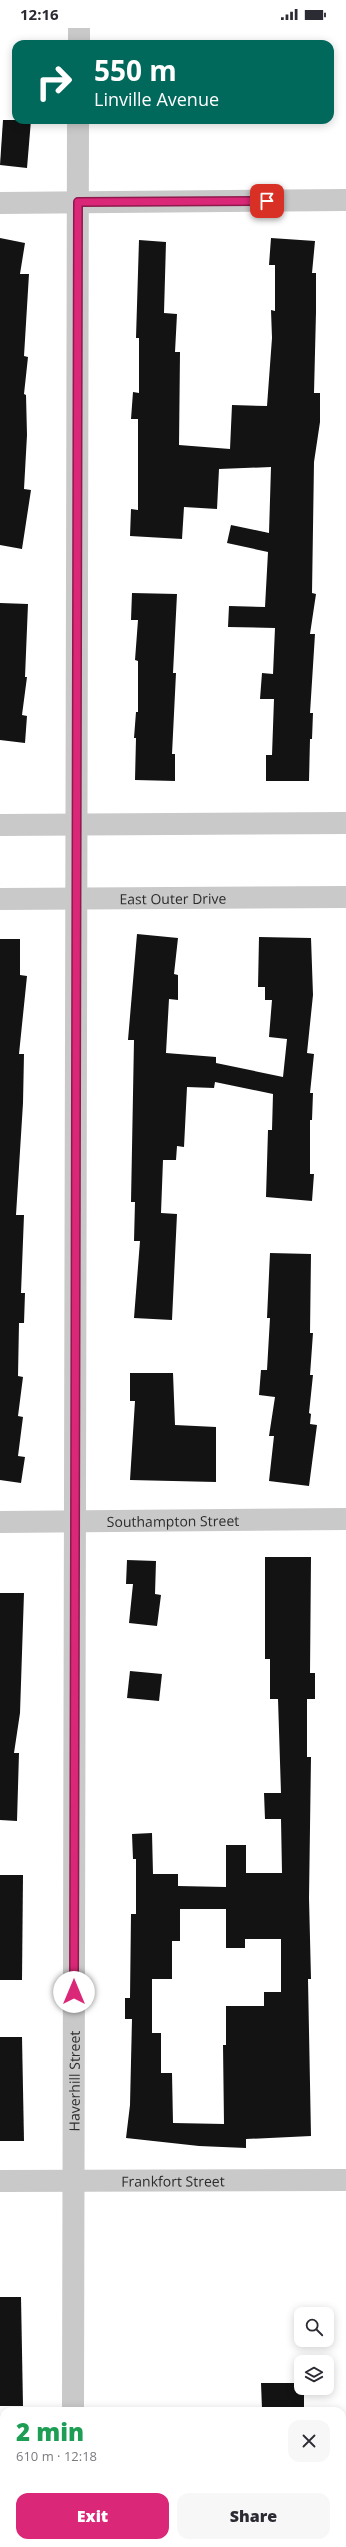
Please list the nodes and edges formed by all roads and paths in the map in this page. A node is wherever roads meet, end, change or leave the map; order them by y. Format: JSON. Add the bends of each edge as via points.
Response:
{"nodes":[{"id":1,"x":79,"y":28,"type":"edge"},
{"id":2,"x":78,"y":40,"type":"edge"},
{"id":3,"x":78,"y":124,"type":"edge"},
{"id":4,"x":346,"y":200,"type":"edge"},
{"id":5,"x":78,"y":202,"type":"junction"},
{"id":6,"x":0,"y":203,"type":"edge"},
{"id":7,"x":346,"y":823,"type":"edge"},
{"id":8,"x":0,"y":825,"type":"edge"},
{"id":9,"x":77,"y":825,"type":"junction"},
{"id":10,"x":346,"y":897,"type":"edge"},
{"id":11,"x":76,"y":898,"type":"junction"},
{"id":12,"x":0,"y":899,"type":"edge"},
{"id":13,"x":346,"y":1519,"type":"edge"},
{"id":14,"x":75,"y":1521,"type":"junction"},
{"id":15,"x":0,"y":1522,"type":"edge"},
{"id":16,"x":346,"y":2180,"type":"edge"},
{"id":17,"x":73,"y":2181,"type":"junction"},
{"id":18,"x":0,"y":2182,"type":"edge"},
{"id":19,"x":73,"y":2407,"type":"edge"}],
"edges":[{"from":1,"to":2,"type":"street"},
{"from":3,"to":5,"type":"street","name":"Haverhill Street"},
{"from":4,"to":5,"type":"street"},
{"from":5,"to":6,"type":"street"},
{"from":5,"to":9,"type":"street","name":"Haverhill Street"},
{"from":7,"to":9,"type":"street"},
{"from":8,"to":9,"type":"street"},
{"from":9,"to":11,"type":"street","name":"Haverhill Street"},
{"from":10,"to":11,"type":"street","name":"East Outer Drive"},
{"from":11,"to":12,"type":"street","name":"East Outer Drive"},
{"from":11,"to":14,"type":"street","name":"Haverhill Street"},
{"from":13,"to":14,"type":"street","name":"Southampton Street"},
{"from":14,"to":15,"type":"street","name":"Southampton Street"},
{"from":14,"to":17,"type":"street","name":"Haverhill Street"},
{"from":16,"to":17,"type":"street","name":"Frankfort Street"},
{"from":17,"to":18,"type":"street","name":"Frankfort Street"},
{"from":17,"to":19,"type":"street","name":"Haverhill Street"}]}
